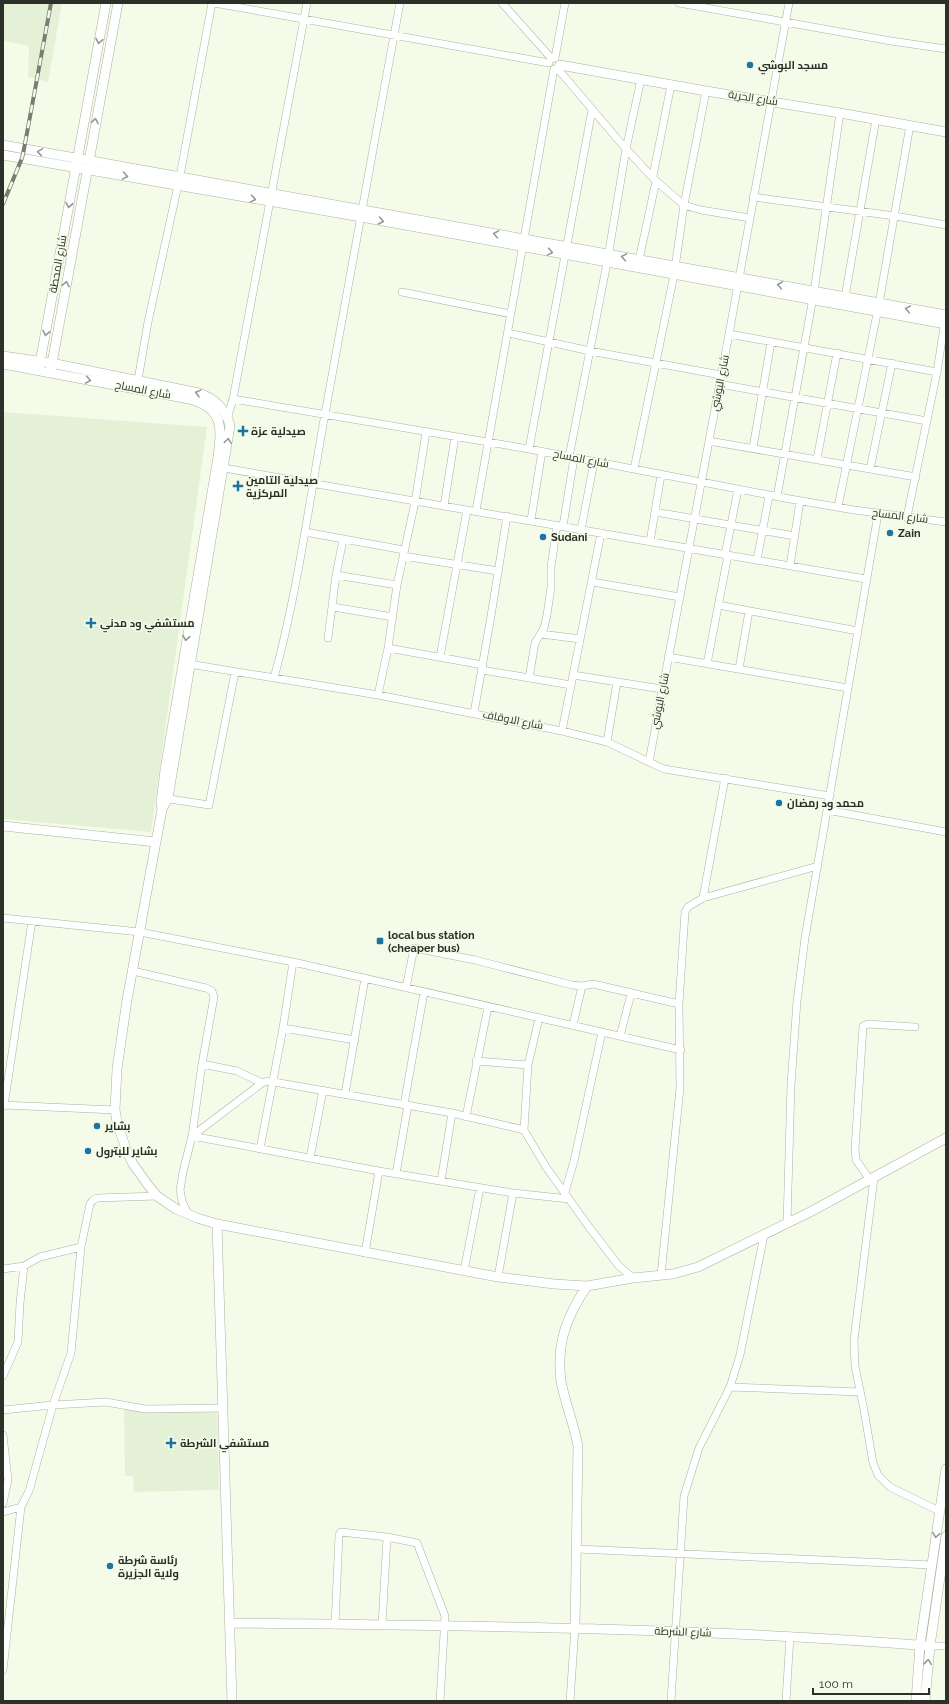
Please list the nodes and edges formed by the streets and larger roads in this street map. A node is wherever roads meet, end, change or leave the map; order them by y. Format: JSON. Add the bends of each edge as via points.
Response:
{"nodes":[{"id":1,"x":106,"y":3,"type":"edge"},
{"id":2,"x":118,"y":3,"type":"edge"},
{"id":3,"x":213,"y":3,"type":"edge"},
{"id":4,"x":307,"y":3,"type":"edge"},
{"id":5,"x":400,"y":3,"type":"edge"},
{"id":6,"x":502,"y":3,"type":"edge"},
{"id":7,"x":565,"y":3,"type":"edge"},
{"id":8,"x":679,"y":3,"type":"edge"},
{"id":9,"x":789,"y":3,"type":"edge"},
{"id":10,"x":304,"y":18,"type":"junction"},
{"id":11,"x":786,"y":21,"type":"junction"},
{"id":12,"x":394,"y":35,"type":"junction"},
{"id":13,"x":946,"y":49,"type":"edge"},
{"id":14,"x":555,"y":64,"type":"junction"},
{"id":15,"x":641,"y":79,"type":"junction"},
{"id":16,"x":671,"y":85,"type":"junction"},
{"id":17,"x":706,"y":91,"type":"junction"},
{"id":18,"x":772,"y":101,"type":"junction"},
{"id":19,"x":592,"y":110,"type":"junction"},
{"id":20,"x":840,"y":112,"type":"junction"},
{"id":21,"x":876,"y":119,"type":"junction"},
{"id":22,"x":910,"y":125,"type":"junction"},
{"id":23,"x":946,"y":132,"type":"edge"},
{"id":24,"x":3,"y":145,"type":"edge"},
{"id":25,"x":626,"y":149,"type":"junction"},
{"id":26,"x":3,"y":155,"type":"edge"},
{"id":27,"x":88,"y":160,"type":"junction"},
{"id":28,"x":77,"y":162,"type":"junction"},
{"id":29,"x":86,"y":170,"type":"junction"},
{"id":30,"x":180,"y":176,"type":"junction"},
{"id":31,"x":655,"y":178,"type":"junction"},
{"id":32,"x":178,"y":186,"type":"junction"},
{"id":33,"x":753,"y":197,"type":"junction"},
{"id":34,"x":270,"y":198,"type":"junction"},
{"id":35,"x":684,"y":205,"type":"junction"},
{"id":36,"x":826,"y":207,"type":"junction"},
{"id":37,"x":860,"y":212,"type":"junction"},
{"id":38,"x":362,"y":214,"type":"junction"},
{"id":39,"x":894,"y":216,"type":"junction"},
{"id":40,"x":750,"y":218,"type":"junction"},
{"id":41,"x":946,"y":225,"type":"edge"},
{"id":42,"x":523,"y":243,"type":"junction"},
{"id":43,"x":566,"y":251,"type":"junction"},
{"id":44,"x":608,"y":258,"type":"junction"},
{"id":45,"x":639,"y":260,"type":"junction"},
{"id":46,"x":675,"y":271,"type":"junction"},
{"id":47,"x":739,"y":282,"type":"junction"},
{"id":48,"x":402,"y":292,"type":"dead end"},
{"id":49,"x":813,"y":296,"type":"junction"},
{"id":50,"x":845,"y":297,"type":"junction"},
{"id":51,"x":879,"y":308,"type":"junction"},
{"id":52,"x":511,"y":314,"type":"junction"},
{"id":53,"x":946,"y":319,"type":"edge"},
{"id":54,"x":508,"y":333,"type":"junction"},
{"id":55,"x":729,"y":334,"type":"junction"},
{"id":56,"x":549,"y":342,"type":"junction"},
{"id":57,"x":771,"y":342,"type":"junction"},
{"id":58,"x":804,"y":347,"type":"junction"},
{"id":59,"x":590,"y":351,"type":"junction"},
{"id":60,"x":837,"y":353,"type":"junction"},
{"id":61,"x":3,"y":356,"type":"edge"},
{"id":62,"x":868,"y":358,"type":"junction"},
{"id":63,"x":656,"y":363,"type":"junction"},
{"id":64,"x":892,"y":363,"type":"junction"},
{"id":65,"x":3,"y":364,"type":"edge"},
{"id":66,"x":39,"y":366,"type":"junction"},
{"id":67,"x":51,"y":368,"type":"junction"},
{"id":68,"x":937,"y":372,"type":"junction"},
{"id":69,"x":721,"y":375,"type":"junction"},
{"id":70,"x":138,"y":380,"type":"junction"},
{"id":71,"x":719,"y":384,"type":"junction"},
{"id":72,"x":763,"y":392,"type":"junction"},
{"id":73,"x":794,"y":397,"type":"junction"},
{"id":74,"x":233,"y":399,"type":"junction"},
{"id":75,"x":827,"y":403,"type":"junction"},
{"id":76,"x":858,"y":408,"type":"junction"},
{"id":77,"x":882,"y":412,"type":"junction"},
{"id":78,"x":325,"y":414,"type":"junction"},
{"id":79,"x":228,"y":416,"type":"junction"},
{"id":80,"x":219,"y":420,"type":"junction"},
{"id":81,"x":927,"y":421,"type":"junction"},
{"id":82,"x":426,"y":432,"type":"junction"},
{"id":83,"x":455,"y":437,"type":"junction"},
{"id":84,"x":709,"y":441,"type":"junction"},
{"id":85,"x":489,"y":443,"type":"junction"},
{"id":86,"x":753,"y":448,"type":"junction"},
{"id":87,"x":529,"y":449,"type":"junction"},
{"id":88,"x":542,"y":451,"type":"junction"},
{"id":89,"x":785,"y":454,"type":"junction"},
{"id":90,"x":572,"y":457,"type":"junction"},
{"id":91,"x":817,"y":459,"type":"junction"},
{"id":92,"x":594,"y":462,"type":"junction"},
{"id":93,"x":846,"y":465,"type":"junction"},
{"id":94,"x":220,"y":467,"type":"junction"},
{"id":95,"x":634,"y":469,"type":"junction"},
{"id":96,"x":870,"y":469,"type":"junction"},
{"id":97,"x":661,"y":475,"type":"junction"},
{"id":98,"x":916,"y":477,"type":"junction"},
{"id":99,"x":701,"y":482,"type":"junction"},
{"id":100,"x":313,"y":484,"type":"junction"},
{"id":101,"x":738,"y":490,"type":"junction"},
{"id":102,"x":769,"y":496,"type":"junction"},
{"id":103,"x":777,"y":497,"type":"junction"},
{"id":104,"x":800,"y":501,"type":"junction"},
{"id":105,"x":415,"y":502,"type":"junction"},
{"id":106,"x":444,"y":506,"type":"junction"},
{"id":107,"x":838,"y":508,"type":"junction"},
{"id":108,"x":467,"y":510,"type":"junction"},
{"id":109,"x":476,"y":511,"type":"junction"},
{"id":110,"x":655,"y":512,"type":"junction"},
{"id":111,"x":878,"y":514,"type":"junction"},
{"id":112,"x":507,"y":516,"type":"junction"},
{"id":113,"x":907,"y":517,"type":"junction"},
{"id":114,"x":694,"y":519,"type":"junction"},
{"id":115,"x":531,"y":520,"type":"junction"},
{"id":116,"x":946,"y":522,"type":"edge"},
{"id":117,"x":731,"y":525,"type":"junction"},
{"id":118,"x":560,"y":526,"type":"junction"},
{"id":119,"x":581,"y":530,"type":"junction"},
{"id":120,"x":763,"y":531,"type":"junction"},
{"id":121,"x":305,"y":532,"type":"junction"},
{"id":122,"x":601,"y":533,"type":"junction"},
{"id":123,"x":796,"y":536,"type":"junction"},
{"id":124,"x":343,"y":540,"type":"junction"},
{"id":125,"x":650,"y":542,"type":"junction"},
{"id":126,"x":689,"y":549,"type":"junction"},
{"id":127,"x":404,"y":553,"type":"junction"},
{"id":128,"x":727,"y":555,"type":"junction"},
{"id":129,"x":757,"y":560,"type":"junction"},
{"id":130,"x":457,"y":565,"type":"junction"},
{"id":131,"x":790,"y":566,"type":"junction"},
{"id":132,"x":498,"y":571,"type":"junction"},
{"id":133,"x":336,"y":575,"type":"junction"},
{"id":134,"x":866,"y":579,"type":"junction"},
{"id":135,"x":592,"y":582,"type":"junction"},
{"id":136,"x":397,"y":585,"type":"junction"},
{"id":137,"x":680,"y":597,"type":"junction"},
{"id":138,"x":718,"y":605,"type":"junction"},
{"id":139,"x":332,"y":607,"type":"junction"},
{"id":140,"x":195,"y":610,"type":"junction"},
{"id":141,"x":749,"y":611,"type":"junction"},
{"id":142,"x":392,"y":617,"type":"junction"},
{"id":143,"x":858,"y":631,"type":"junction"},
{"id":144,"x":541,"y":634,"type":"junction"},
{"id":145,"x":328,"y":638,"type":"dead end"},
{"id":146,"x":580,"y":639,"type":"junction"},
{"id":147,"x":388,"y":648,"type":"junction"},
{"id":148,"x":440,"y":657,"type":"junction"},
{"id":149,"x":668,"y":657,"type":"junction"},
{"id":150,"x":189,"y":664,"type":"junction"},
{"id":151,"x":706,"y":664,"type":"junction"},
{"id":152,"x":482,"y":667,"type":"junction"},
{"id":153,"x":739,"y":669,"type":"junction"},
{"id":154,"x":235,"y":672,"type":"junction"},
{"id":155,"x":573,"y":675,"type":"junction"},
{"id":156,"x":274,"y":678,"type":"junction"},
{"id":157,"x":529,"y":678,"type":"junction"},
{"id":158,"x":617,"y":682,"type":"junction"},
{"id":159,"x":571,"y":685,"type":"junction"},
{"id":160,"x":848,"y":688,"type":"junction"},
{"id":161,"x":662,"y":689,"type":"junction"},
{"id":162,"x":378,"y":696,"type":"junction"},
{"id":163,"x":474,"y":713,"type":"junction"},
{"id":164,"x":562,"y":731,"type":"junction"},
{"id":165,"x":607,"y":742,"type":"junction"},
{"id":166,"x":649,"y":762,"type":"junction"},
{"id":167,"x":725,"y":778,"type":"junction"},
{"id":168,"x":830,"y":796,"type":"junction"},
{"id":169,"x":164,"y":798,"type":"junction"},
{"id":170,"x":827,"y":810,"type":"junction"},
{"id":171,"x":3,"y":826,"type":"edge"},
{"id":172,"x":946,"y":832,"type":"edge"},
{"id":173,"x":156,"y":842,"type":"junction"},
{"id":174,"x":818,"y":866,"type":"junction"},
{"id":175,"x":703,"y":898,"type":"junction"},
{"id":176,"x":3,"y":918,"type":"edge"},
{"id":177,"x":32,"y":921,"type":"junction"},
{"id":178,"x":140,"y":932,"type":"junction"},
{"id":179,"x":293,"y":962,"type":"junction"},
{"id":180,"x":133,"y":971,"type":"junction"},
{"id":181,"x":365,"y":978,"type":"junction"},
{"id":182,"x":582,"y":986,"type":"junction"},
{"id":183,"x":406,"y":988,"type":"junction"},
{"id":184,"x":424,"y":992,"type":"junction"},
{"id":185,"x":631,"y":994,"type":"junction"},
{"id":186,"x":679,"y":1004,"type":"junction"},
{"id":187,"x":488,"y":1007,"type":"junction"},
{"id":188,"x":539,"y":1018,"type":"junction"},
{"id":189,"x":573,"y":1025,"type":"junction"},
{"id":190,"x":915,"y":1027,"type":"dead end"},
{"id":191,"x":283,"y":1028,"type":"junction"},
{"id":192,"x":602,"y":1032,"type":"junction"},
{"id":193,"x":620,"y":1036,"type":"junction"},
{"id":194,"x":354,"y":1040,"type":"junction"},
{"id":195,"x":681,"y":1050,"type":"junction"},
{"id":196,"x":476,"y":1061,"type":"junction"},
{"id":197,"x":202,"y":1064,"type":"junction"},
{"id":198,"x":528,"y":1065,"type":"junction"},
{"id":199,"x":272,"y":1081,"type":"junction"},
{"id":200,"x":262,"y":1082,"type":"junction"},
{"id":201,"x":322,"y":1090,"type":"junction"},
{"id":202,"x":345,"y":1094,"type":"junction"},
{"id":203,"x":406,"y":1105,"type":"junction"},
{"id":204,"x":4,"y":1106,"type":"edge"},
{"id":205,"x":115,"y":1110,"type":"junction"},
{"id":206,"x":452,"y":1113,"type":"junction"},
{"id":207,"x":466,"y":1117,"type":"junction"},
{"id":208,"x":524,"y":1130,"type":"junction"},
{"id":209,"x":192,"y":1136,"type":"junction"},
{"id":210,"x":946,"y":1138,"type":"edge"},
{"id":211,"x":260,"y":1149,"type":"junction"},
{"id":212,"x":310,"y":1158,"type":"junction"},
{"id":213,"x":379,"y":1171,"type":"junction"},
{"id":214,"x":396,"y":1174,"type":"junction"},
{"id":215,"x":872,"y":1179,"type":"junction"},
{"id":216,"x":441,"y":1181,"type":"junction"},
{"id":217,"x":480,"y":1188,"type":"junction"},
{"id":218,"x":565,"y":1192,"type":"junction"},
{"id":219,"x":513,"y":1193,"type":"junction"},
{"id":220,"x":157,"y":1196,"type":"junction"},
{"id":221,"x":569,"y":1199,"type":"junction"},
{"id":222,"x":188,"y":1214,"type":"junction"},
{"id":223,"x":787,"y":1223,"type":"junction"},
{"id":224,"x":217,"y":1224,"type":"junction"},
{"id":225,"x":764,"y":1235,"type":"junction"},
{"id":226,"x":81,"y":1247,"type":"junction"},
{"id":227,"x":365,"y":1253,"type":"junction"},
{"id":228,"x":24,"y":1266,"type":"junction"},
{"id":229,"x":3,"y":1269,"type":"edge"},
{"id":230,"x":464,"y":1272,"type":"junction"},
{"id":231,"x":661,"y":1276,"type":"junction"},
{"id":232,"x":498,"y":1277,"type":"junction"},
{"id":233,"x":633,"y":1278,"type":"junction"},
{"id":234,"x":588,"y":1286,"type":"junction"},
{"id":235,"x":3,"y":1376,"type":"edge"},
{"id":236,"x":730,"y":1387,"type":"junction"},
{"id":237,"x":860,"y":1392,"type":"junction"},
{"id":238,"x":53,"y":1405,"type":"junction"},
{"id":239,"x":223,"y":1408,"type":"junction"},
{"id":240,"x":3,"y":1410,"type":"edge"},
{"id":241,"x":3,"y":1435,"type":"edge"},
{"id":242,"x":946,"y":1469,"type":"edge"},
{"id":243,"x":3,"y":1502,"type":"edge"},
{"id":244,"x":21,"y":1507,"type":"junction"},
{"id":245,"x":939,"y":1511,"type":"junction"},
{"id":246,"x":3,"y":1512,"type":"edge"},
{"id":247,"x":946,"y":1536,"type":"edge"},
{"id":248,"x":388,"y":1537,"type":"junction"},
{"id":249,"x":577,"y":1549,"type":"junction"},
{"id":250,"x":680,"y":1554,"type":"junction"},
{"id":251,"x":931,"y":1565,"type":"junction"},
{"id":252,"x":230,"y":1624,"type":"junction"},
{"id":253,"x":335,"y":1625,"type":"junction"},
{"id":254,"x":382,"y":1625,"type":"junction"},
{"id":255,"x":445,"y":1626,"type":"junction"},
{"id":256,"x":575,"y":1628,"type":"junction"},
{"id":257,"x":675,"y":1631,"type":"junction"},
{"id":258,"x":790,"y":1636,"type":"junction"},
{"id":259,"x":920,"y":1645,"type":"junction"},
{"id":260,"x":930,"y":1646,"type":"junction"},
{"id":261,"x":946,"y":1646,"type":"edge"},
{"id":262,"x":3,"y":1670,"type":"edge"},
{"id":263,"x":232,"y":1701,"type":"edge"},
{"id":264,"x":440,"y":1701,"type":"edge"},
{"id":265,"x":570,"y":1701,"type":"edge"},
{"id":266,"x":671,"y":1701,"type":"edge"},
{"id":267,"x":786,"y":1701,"type":"edge"},
{"id":268,"x":916,"y":1701,"type":"edge"},
{"id":269,"x":925,"y":1701,"type":"edge"}],
"edges":[{"from":1,"to":28,"type":"street","name":"شارع المحطة","one_way":true},
{"from":27,"to":2,"type":"street","name":"شارع المحطة","one_way":true},
{"from":3,"to":10,"type":"street"},
{"from":3,"to":30,"type":"street"},
{"from":4,"to":10,"type":"street"},
{"from":5,"to":12,"type":"street"},
{"from":6,"to":14,"type":"street"},
{"from":7,"to":14,"type":"street"},
{"from":8,"to":11,"type":"street"},
{"from":9,"to":11,"type":"street","name":"شارع البوشي"},
{"from":10,"to":12,"type":"street"},
{"from":10,"to":34,"type":"street"},
{"from":11,"to":13,"type":"street"},
{"from":11,"to":18,"type":"street","name":"شارع البوشي"},
{"from":12,"to":14,"type":"street"},
{"from":12,"to":38,"type":"street"},
{"from":14,"to":15,"type":"street","name":"شارع الحرية"},
{"from":14,"to":19,"type":"street"},
{"from":14,"to":42,"type":"street"},
{"from":15,"to":16,"type":"street","name":"شارع الحرية"},
{"from":15,"to":25,"type":"street"},
{"from":16,"to":17,"type":"street","name":"شارع الحرية"},
{"from":16,"to":31,"type":"street"},
{"from":17,"to":18,"type":"street","name":"شارع الحرية"},
{"from":17,"to":35,"type":"street"},
{"from":18,"to":20,"type":"street","name":"شارع الحرية"},
{"from":18,"to":33,"type":"street","name":"شارع البوشي"},
{"from":19,"to":25,"type":"street"},
{"from":19,"to":43,"type":"street"},
{"from":20,"to":21,"type":"street","name":"شارع الحرية"},
{"from":20,"to":36,"type":"street"},
{"from":21,"to":22,"type":"street","name":"شارع الحرية"},
{"from":21,"to":37,"type":"street"},
{"from":22,"to":23,"type":"street","name":"شارع الحرية"},
{"from":22,"to":39,"type":"street"},
{"from":28,"to":24,"type":"street","one_way":true},
{"from":25,"to":31,"type":"street"},
{"from":25,"to":44,"type":"street"},
{"from":26,"to":28,"type":"street"},
{"from":27,"to":28,"type":"street"},
{"from":27,"to":29,"type":"street","name":"شارع المحطة"},
{"from":27,"to":30,"type":"street"},
{"from":28,"to":29,"type":"street"},
{"from":28,"to":66,"type":"street","name":"شارع المحطة","one_way":true},
{"from":29,"to":32,"type":"street","one_way":true},
{"from":67,"to":29,"type":"street","name":"شارع المحطة","one_way":true},
{"from":30,"to":32,"type":"street"},
{"from":30,"to":34,"type":"street"},
{"from":31,"to":35,"type":"street"},
{"from":31,"to":45,"type":"street"},
{"from":32,"to":34,"type":"street","one_way":true},
{"from":32,"to":70,"type":"street"},
{"from":33,"to":36,"type":"street"},
{"from":33,"to":40,"type":"street","name":"شارع البوشي"},
{"from":34,"to":38,"type":"street"},
{"from":34,"to":74,"type":"street"},
{"from":35,"to":40,"type":"street"},
{"from":35,"to":46,"type":"street"},
{"from":36,"to":37,"type":"street"},
{"from":36,"to":49,"type":"street"},
{"from":37,"to":39,"type":"street"},
{"from":37,"to":50,"type":"street"},
{"from":38,"to":42,"type":"street"},
{"from":38,"to":78,"type":"street"},
{"from":39,"to":41,"type":"street"},
{"from":39,"to":51,"type":"street"},
{"from":40,"to":47,"type":"street","name":"شارع البوشي"},
{"from":42,"to":43,"type":"street"},
{"from":42,"to":52,"type":"street"},
{"from":43,"to":44,"type":"street"},
{"from":43,"to":56,"type":"street"},
{"from":45,"to":44,"type":"street","one_way":true},
{"from":44,"to":46,"type":"street"},
{"from":44,"to":59,"type":"street"},
{"from":45,"to":46,"type":"street"},
{"from":46,"to":47,"type":"street"},
{"from":46,"to":63,"type":"street"},
{"from":47,"to":49,"type":"street"},
{"from":47,"to":55,"type":"street","name":"شارع البوشي"},
{"from":48,"to":52,"type":"street"},
{"from":49,"to":50,"type":"street"},
{"from":49,"to":51,"type":"street"},
{"from":49,"to":58,"type":"street"},
{"from":50,"to":51,"type":"street"},
{"from":51,"to":53,"type":"street"},
{"from":51,"to":62,"type":"street"},
{"from":52,"to":54,"type":"street"},
{"from":53,"to":68,"type":"street"},
{"from":54,"to":56,"type":"street"},
{"from":54,"to":85,"type":"street"},
{"from":55,"to":57,"type":"street"},
{"from":55,"to":69,"type":"street","name":"شارع البوشي"},
{"from":56,"to":59,"type":"street"},
{"from":56,"to":87,"type":"street"},
{"from":57,"to":58,"type":"street"},
{"from":57,"to":72,"type":"street"},
{"from":58,"to":60,"type":"street"},
{"from":58,"to":73,"type":"street"},
{"from":59,"to":63,"type":"street"},
{"from":59,"to":90,"type":"street"},
{"from":60,"to":62,"type":"street"},
{"from":60,"to":75,"type":"street"},
{"from":61,"to":66,"type":"street"},
{"from":62,"to":64,"type":"street"},
{"from":62,"to":76,"type":"street"},
{"from":63,"to":69,"type":"street"},
{"from":63,"to":95,"type":"street"},
{"from":64,"to":68,"type":"street"},
{"from":64,"to":77,"type":"street"},
{"from":65,"to":66,"type":"street"},
{"from":66,"to":67,"type":"street"},
{"from":67,"to":70,"type":"street","name":"شارع المساح"},
{"from":67,"to":80,"type":"street","name":"شارع المساح","one_way":true,"via":[[196,401],[210,408]]},
{"from":68,"to":81,"type":"street"},
{"from":69,"to":71,"type":"street","name":"شارع البوشي"},
{"from":79,"to":70,"type":"street","name":"شارع المساح","one_way":true,"via":[[206,396]]},
{"from":71,"to":72,"type":"street"},
{"from":71,"to":84,"type":"street","name":"شارع البوشي"},
{"from":72,"to":73,"type":"street"},
{"from":72,"to":86,"type":"street"},
{"from":73,"to":75,"type":"street"},
{"from":73,"to":89,"type":"street"},
{"from":74,"to":78,"type":"street","name":"شارع المساح"},
{"from":74,"to":79,"type":"street"},
{"from":75,"to":76,"type":"street"},
{"from":75,"to":91,"type":"street"},
{"from":76,"to":77,"type":"street"},
{"from":76,"to":93,"type":"street"},
{"from":77,"to":81,"type":"street"},
{"from":77,"to":96,"type":"street"},
{"from":78,"to":82,"type":"street","name":"شارع المساح"},
{"from":78,"to":100,"type":"street"},
{"from":79,"to":80,"type":"street"},
{"from":94,"to":79,"type":"street","one_way":true,"via":[[230,426]]},
{"from":80,"to":94,"type":"street"},
{"from":81,"to":98,"type":"street"},
{"from":82,"to":83,"type":"street","name":"شارع المساح"},
{"from":82,"to":105,"type":"street"},
{"from":83,"to":85,"type":"street","name":"شارع المساح"},
{"from":83,"to":106,"type":"street"},
{"from":84,"to":86,"type":"street"},
{"from":84,"to":99,"type":"street","name":"شارع البوشي"},
{"from":85,"to":87,"type":"street","name":"شارع المساح"},
{"from":85,"to":109,"type":"street"},
{"from":86,"to":89,"type":"street"},
{"from":87,"to":88,"type":"street","name":"شارع المساح"},
{"from":88,"to":90,"type":"street","name":"شارع المساح"},
{"from":88,"to":115,"type":"street"},
{"from":89,"to":91,"type":"street"},
{"from":89,"to":103,"type":"street"},
{"from":90,"to":92,"type":"street","name":"شارع المساح"},
{"from":90,"to":118,"type":"street"},
{"from":91,"to":93,"type":"street"},
{"from":92,"to":95,"type":"street","name":"شارع المساح"},
{"from":92,"to":119,"type":"street"},
{"from":93,"to":96,"type":"street"},
{"from":93,"to":107,"type":"street"},
{"from":94,"to":100,"type":"street"},
{"from":94,"to":140,"type":"street"},
{"from":95,"to":97,"type":"street","name":"شارع المساح"},
{"from":96,"to":98,"type":"street"},
{"from":97,"to":99,"type":"street","name":"شارع المساح"},
{"from":97,"to":110,"type":"street"},
{"from":98,"to":113,"type":"street"},
{"from":99,"to":101,"type":"street","name":"شارع المساح"},
{"from":99,"to":114,"type":"street","name":"شارع البوشي"},
{"from":100,"to":105,"type":"street"},
{"from":100,"to":121,"type":"street"},
{"from":101,"to":102,"type":"street","name":"شارع المساح"},
{"from":101,"to":117,"type":"street"},
{"from":102,"to":103,"type":"street","name":"شارع المساح"},
{"from":102,"to":120,"type":"street"},
{"from":103,"to":104,"type":"street","name":"شارع المساح"},
{"from":104,"to":107,"type":"street","name":"شارع المساح"},
{"from":104,"to":123,"type":"street"},
{"from":105,"to":106,"type":"street"},
{"from":105,"to":127,"type":"street"},
{"from":106,"to":108,"type":"street"},
{"from":107,"to":111,"type":"street","name":"شارع المساح"},
{"from":108,"to":109,"type":"street"},
{"from":108,"to":130,"type":"street"},
{"from":109,"to":112,"type":"street"},
{"from":110,"to":114,"type":"street"},
{"from":110,"to":125,"type":"street"},
{"from":111,"to":113,"type":"street","name":"شارع المساح"},
{"from":111,"to":134,"type":"street"},
{"from":112,"to":115,"type":"street"},
{"from":112,"to":132,"type":"street"},
{"from":113,"to":116,"type":"street","name":"شارع المساح"},
{"from":114,"to":117,"type":"street"},
{"from":114,"to":126,"type":"street","name":"شارع البوشي"},
{"from":115,"to":118,"type":"street"},
{"from":117,"to":120,"type":"street"},
{"from":117,"to":128,"type":"street"},
{"from":118,"to":119,"type":"street"},
{"from":118,"to":144,"type":"street"},
{"from":119,"to":122,"type":"street"},
{"from":120,"to":123,"type":"street"},
{"from":120,"to":129,"type":"street"},
{"from":121,"to":124,"type":"street"},
{"from":121,"to":156,"type":"street","via":[[286,634]]},
{"from":122,"to":125,"type":"street"},
{"from":122,"to":135,"type":"street"},
{"from":123,"to":131,"type":"street"},
{"from":124,"to":127,"type":"street"},
{"from":124,"to":133,"type":"street"},
{"from":125,"to":126,"type":"street"},
{"from":126,"to":128,"type":"street"},
{"from":126,"to":137,"type":"street","name":"شارع البوشي"},
{"from":127,"to":130,"type":"street"},
{"from":127,"to":136,"type":"street"},
{"from":128,"to":129,"type":"street"},
{"from":128,"to":138,"type":"street"},
{"from":129,"to":131,"type":"street"},
{"from":130,"to":132,"type":"street"},
{"from":130,"to":148,"type":"street"},
{"from":131,"to":134,"type":"street"},
{"from":132,"to":152,"type":"street"},
{"from":133,"to":136,"type":"street"},
{"from":133,"to":139,"type":"street"},
{"from":134,"to":143,"type":"street"},
{"from":135,"to":137,"type":"street"},
{"from":135,"to":146,"type":"street"},
{"from":136,"to":142,"type":"street"},
{"from":137,"to":149,"type":"street","name":"شارع البوشي"},
{"from":138,"to":141,"type":"street"},
{"from":138,"to":151,"type":"street"},
{"from":139,"to":142,"type":"street"},
{"from":139,"to":145,"type":"street"},
{"from":140,"to":150,"type":"street"},
{"from":140,"to":169,"type":"street","one_way":true},
{"from":141,"to":143,"type":"street"},
{"from":141,"to":153,"type":"street"},
{"from":142,"to":147,"type":"street"},
{"from":143,"to":160,"type":"street"},
{"from":144,"to":146,"type":"street"},
{"from":144,"to":157,"type":"street","via":[[535,643]]},
{"from":146,"to":155,"type":"street"},
{"from":147,"to":148,"type":"street"},
{"from":147,"to":162,"type":"street"},
{"from":148,"to":152,"type":"street"},
{"from":149,"to":151,"type":"street"},
{"from":149,"to":161,"type":"street","name":"شارع البوشي"},
{"from":150,"to":154,"type":"street","name":"شارع الاوقاف"},
{"from":150,"to":169,"type":"street"},
{"from":151,"to":153,"type":"street"},
{"from":152,"to":157,"type":"street"},
{"from":152,"to":163,"type":"street"},
{"from":153,"to":160,"type":"street"},
{"from":154,"to":156,"type":"street","name":"شارع الاوقاف"},
{"from":154,"to":169,"type":"street","via":[[209,804]]},
{"from":155,"to":158,"type":"street"},
{"from":155,"to":159,"type":"street"},
{"from":156,"to":162,"type":"street","name":"شارع الاوقاف"},
{"from":157,"to":159,"type":"street"},
{"from":158,"to":161,"type":"street"},
{"from":158,"to":165,"type":"street"},
{"from":159,"to":164,"type":"street"},
{"from":160,"to":168,"type":"street"},
{"from":161,"to":166,"type":"street","name":"شارع البوشي"},
{"from":162,"to":163,"type":"street","name":"شارع الاوقاف"},
{"from":163,"to":164,"type":"street","name":"شارع الاوقاف"},
{"from":164,"to":165,"type":"street","name":"شارع الاوقاف"},
{"from":165,"to":166,"type":"street","name":"شارع الاوقاف"},
{"from":166,"to":167,"type":"street","name":"شارع الاوقاف","via":[[664,769]]},
{"from":167,"to":168,"type":"street","name":"شارع الاوقاف"},
{"from":167,"to":175,"type":"street"},
{"from":168,"to":170,"type":"street"},
{"from":169,"to":173,"type":"street"},
{"from":170,"to":172,"type":"street"},
{"from":170,"to":174,"type":"street"},
{"from":171,"to":173,"type":"street"},
{"from":173,"to":178,"type":"street"},
{"from":174,"to":175,"type":"street"},
{"from":174,"to":223,"type":"street","via":[[797,1001],[791,1085]]},
{"from":175,"to":186,"type":"street","via":[[688,907],[685,912]]},
{"from":176,"to":177,"type":"street"},
{"from":177,"to":178,"type":"street"},
{"from":177,"to":204,"type":"street"},
{"from":178,"to":179,"type":"street"},
{"from":178,"to":180,"type":"street"},
{"from":179,"to":181,"type":"street"},
{"from":179,"to":191,"type":"street"},
{"from":180,"to":197,"type":"street","via":[[212,991],[214,997]]},
{"from":180,"to":205,"type":"street","via":[[120,1044]]},
{"from":181,"to":183,"type":"street"},
{"from":181,"to":194,"type":"street"},
{"from":182,"to":183,"type":"street","via":[[414,948]]},
{"from":182,"to":185,"type":"street","via":[[593,984]]},
{"from":182,"to":189,"type":"street"},
{"from":183,"to":184,"type":"street"},
{"from":184,"to":187,"type":"street"},
{"from":184,"to":203,"type":"street"},
{"from":185,"to":186,"type":"street"},
{"from":185,"to":193,"type":"street"},
{"from":186,"to":195,"type":"street"},
{"from":187,"to":188,"type":"street"},
{"from":187,"to":196,"type":"street"},
{"from":188,"to":189,"type":"street"},
{"from":188,"to":198,"type":"street"},
{"from":189,"to":192,"type":"street"},
{"from":190,"to":215,"type":"street","via":[[868,1024],[863,1026],[855,1149],[856,1160]]},
{"from":191,"to":194,"type":"street"},
{"from":191,"to":199,"type":"street"},
{"from":192,"to":193,"type":"street"},
{"from":192,"to":218,"type":"street"},
{"from":193,"to":195,"type":"street"},
{"from":194,"to":202,"type":"street"},
{"from":195,"to":231,"type":"street","via":[[680,1088]]},
{"from":196,"to":198,"type":"street"},
{"from":196,"to":207,"type":"street"},
{"from":197,"to":200,"type":"street","via":[[237,1071]]},
{"from":197,"to":209,"type":"street"},
{"from":198,"to":208,"type":"street"},
{"from":199,"to":200,"type":"street"},
{"from":199,"to":201,"type":"street"},
{"from":199,"to":211,"type":"street"},
{"from":200,"to":209,"type":"street"},
{"from":201,"to":202,"type":"street"},
{"from":201,"to":212,"type":"street"},
{"from":202,"to":203,"type":"street"},
{"from":203,"to":206,"type":"street"},
{"from":203,"to":214,"type":"street"},
{"from":204,"to":205,"type":"street"},
{"from":205,"to":220,"type":"street","via":[[127,1152],[140,1175]]},
{"from":206,"to":207,"type":"street"},
{"from":206,"to":216,"type":"street"},
{"from":207,"to":208,"type":"street"},
{"from":208,"to":218,"type":"street"},
{"from":209,"to":211,"type":"street"},
{"from":209,"to":222,"type":"street","via":[[180,1190]]},
{"from":210,"to":215,"type":"street"},
{"from":211,"to":212,"type":"street"},
{"from":212,"to":213,"type":"street"},
{"from":213,"to":214,"type":"street"},
{"from":213,"to":227,"type":"street"},
{"from":214,"to":216,"type":"street"},
{"from":215,"to":223,"type":"street"},
{"from":215,"to":237,"type":"street","via":[[854,1340],[854,1366]]},
{"from":216,"to":217,"type":"street"},
{"from":217,"to":219,"type":"street"},
{"from":217,"to":230,"type":"street"},
{"from":218,"to":221,"type":"street"},
{"from":219,"to":221,"type":"street"},
{"from":219,"to":232,"type":"street"},
{"from":220,"to":222,"type":"street"},
{"from":220,"to":226,"type":"street","via":[[93,1200]]},
{"from":221,"to":233,"type":"street","via":[[619,1266]]},
{"from":222,"to":224,"type":"street"},
{"from":223,"to":225,"type":"street"},
{"from":224,"to":227,"type":"street"},
{"from":224,"to":239,"type":"street"},
{"from":225,"to":231,"type":"street","via":[[698,1267]]},
{"from":225,"to":236,"type":"street","via":[[740,1355]]},
{"from":226,"to":228,"type":"street","via":[[40,1257]]},
{"from":226,"to":238,"type":"street","via":[[71,1353]]},
{"from":227,"to":230,"type":"street"},
{"from":228,"to":229,"type":"street"},
{"from":228,"to":235,"type":"street","via":[[18,1342]]},
{"from":230,"to":232,"type":"street"},
{"from":231,"to":233,"type":"street"},
{"from":232,"to":234,"type":"street"},
{"from":233,"to":234,"type":"street"},
{"from":234,"to":249,"type":"street","via":[[567,1321],[561,1342],[562,1381],[578,1446]]},
{"from":236,"to":237,"type":"street"},
{"from":236,"to":250,"type":"street","via":[[699,1448],[684,1496]]},
{"from":237,"to":245,"type":"street","via":[[873,1463],[878,1475],[890,1487]]},
{"from":238,"to":239,"type":"street","via":[[106,1402],[145,1409]]},
{"from":238,"to":240,"type":"street"},
{"from":238,"to":244,"type":"street","via":[[29,1491]]},
{"from":239,"to":252,"type":"street"},
{"from":241,"to":243,"type":"street","via":[[8,1480]]},
{"from":242,"to":245,"type":"street"},
{"from":244,"to":246,"type":"street"},
{"from":244,"to":262,"type":"street"},
{"from":245,"to":251,"type":"street","one_way":true},
{"from":247,"to":260,"type":"street"},
{"from":248,"to":253,"type":"street","via":[[341,1532],[339,1535]]},
{"from":248,"to":254,"type":"street"},
{"from":248,"to":255,"type":"street","via":[[417,1543],[445,1612]]},
{"from":249,"to":250,"type":"street"},
{"from":249,"to":256,"type":"street"},
{"from":250,"to":251,"type":"street"},
{"from":250,"to":257,"type":"street"},
{"from":251,"to":259,"type":"street"},
{"from":252,"to":253,"type":"street","name":"شارع الشرطة"},
{"from":252,"to":263,"type":"street"},
{"from":253,"to":254,"type":"street","name":"شارع الشرطة"},
{"from":254,"to":255,"type":"street","name":"شارع الشرطة"},
{"from":255,"to":256,"type":"street","name":"شارع الشرطة"},
{"from":255,"to":264,"type":"street"},
{"from":256,"to":257,"type":"street","name":"شارع الشرطة"},
{"from":256,"to":265,"type":"street"},
{"from":257,"to":258,"type":"street","name":"شارع الشرطة"},
{"from":257,"to":266,"type":"street"},
{"from":258,"to":259,"type":"street","name":"شارع الشرطة"},
{"from":258,"to":267,"type":"street"},
{"from":259,"to":260,"type":"street","name":"شارع الشرطة"},
{"from":259,"to":268,"type":"street"},
{"from":260,"to":261,"type":"street"},
{"from":269,"to":260,"type":"street","one_way":true}]}
